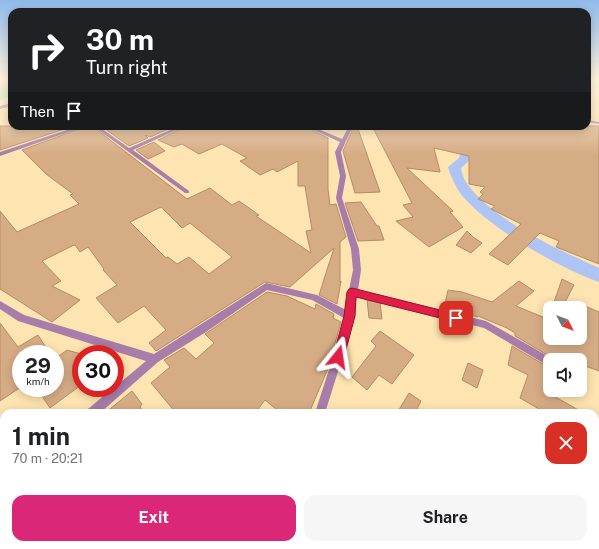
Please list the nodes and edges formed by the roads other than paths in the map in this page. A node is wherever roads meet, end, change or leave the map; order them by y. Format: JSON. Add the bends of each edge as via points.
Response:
{"nodes":[{"id":1,"x":72,"y":130,"type":"edge"},
{"id":2,"x":102,"y":130,"type":"edge"},
{"id":3,"x":174,"y":130,"type":"edge"},
{"id":4,"x":316,"y":130,"type":"edge"},
{"id":5,"x":349,"y":130,"type":"edge"},
{"id":6,"x":342,"y":141,"type":"junction"},
{"id":7,"x":129,"y":150,"type":"junction"},
{"id":8,"x":0,"y":154,"type":"edge"},
{"id":9,"x":187,"y":192,"type":"dead end"},
{"id":10,"x":352,"y":292,"type":"junction"},
{"id":11,"x":0,"y":304,"type":"edge"},
{"id":12,"x":350,"y":316,"type":"junction"},
{"id":13,"x":543,"y":358,"type":"edge"},
{"id":14,"x":154,"y":359,"type":"junction"},
{"id":15,"x":97,"y":409,"type":"edge"},
{"id":16,"x":321,"y":409,"type":"edge"}],
"edges":[{"from":1,"to":8,"type":"street"},
{"from":2,"to":7,"type":"street"},
{"from":3,"to":7,"type":"street"},
{"from":4,"to":6,"type":"street"},
{"from":5,"to":6,"type":"street"},
{"from":6,"to":10,"type":"street","via":[[338,152],[343,176],[339,198],[355,249],[357,270]]},
{"from":7,"to":9,"type":"street"},
{"from":10,"to":12,"type":"street"},
{"from":10,"to":13,"type":"street","via":[[486,325]]},
{"from":11,"to":14,"type":"street","via":[[21,318]]},
{"from":12,"to":14,"type":"street","via":[[314,297],[266,286]]},
{"from":12,"to":16,"type":"street"},
{"from":14,"to":15,"type":"street"}]}
